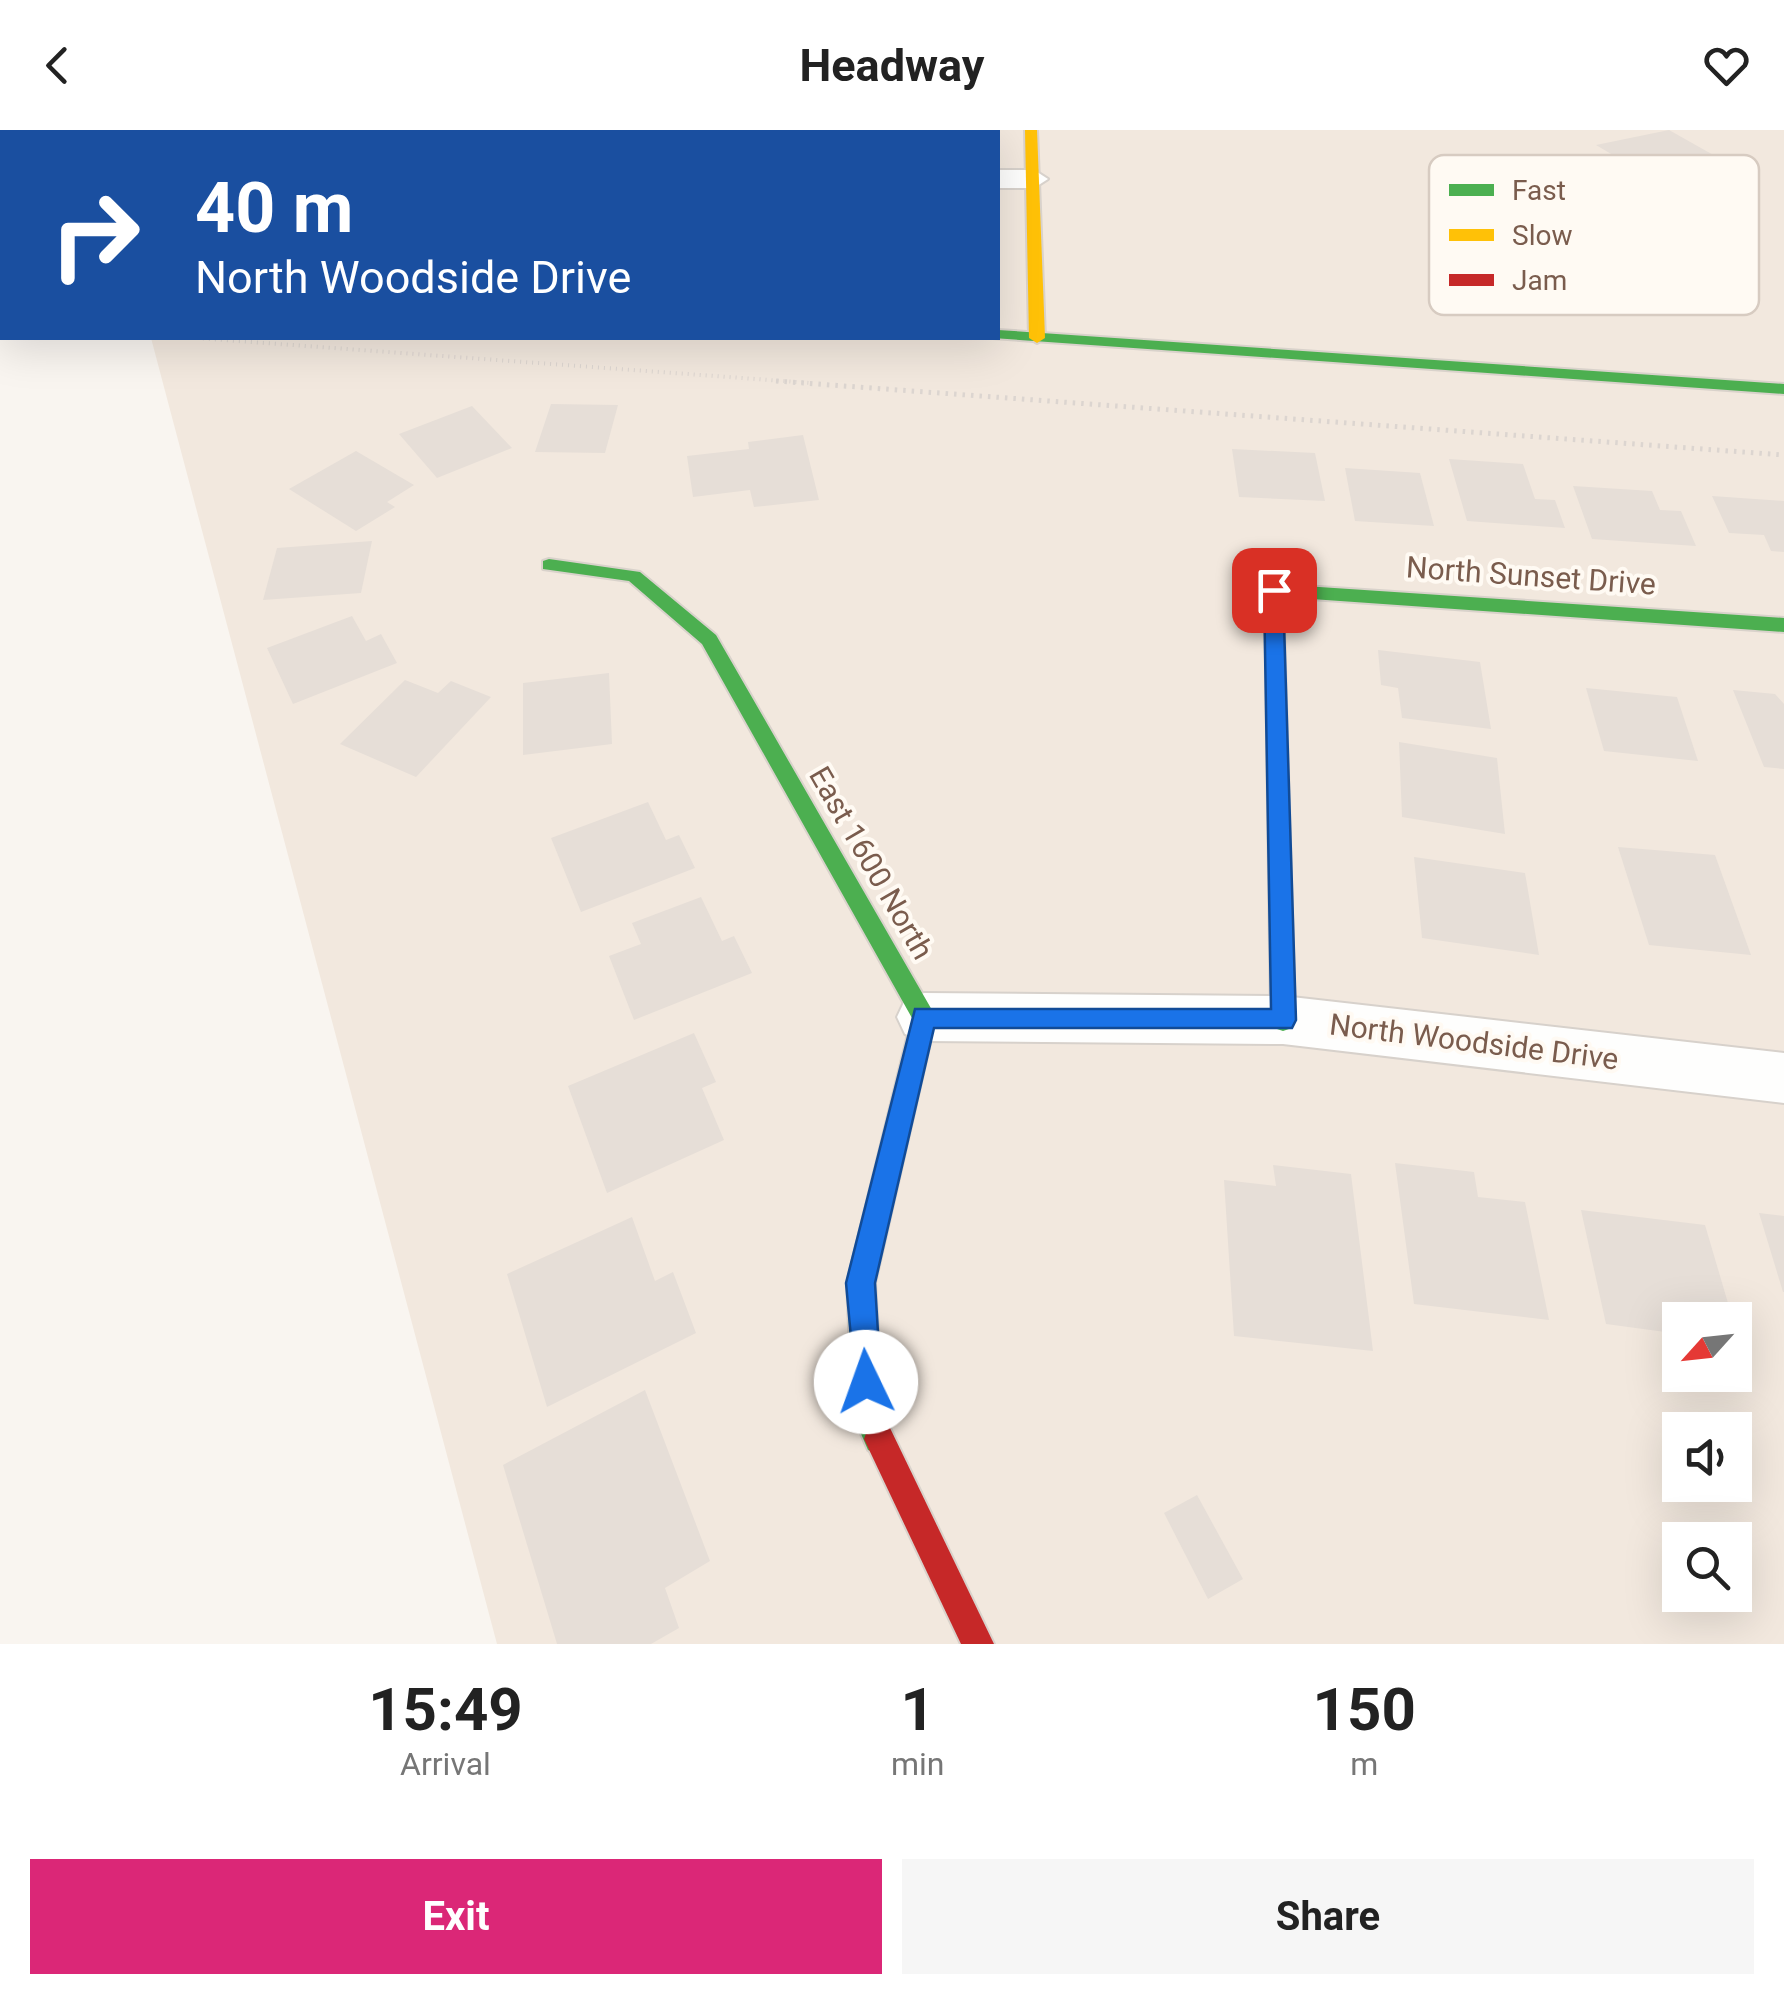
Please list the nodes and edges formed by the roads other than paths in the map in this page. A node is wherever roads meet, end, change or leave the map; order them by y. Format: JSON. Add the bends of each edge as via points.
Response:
{"nodes":[{"id":1,"x":1030,"y":130,"type":"edge"},
{"id":2,"x":1000,"y":179,"type":"edge"},
{"id":3,"x":1034,"y":179,"type":"junction"},
{"id":4,"x":1000,"y":335,"type":"edge"},
{"id":5,"x":1036,"y":338,"type":"junction"},
{"id":6,"x":1784,"y":389,"type":"edge"},
{"id":7,"x":548,"y":565,"type":"dead end"},
{"id":8,"x":1784,"y":625,"type":"edge"},
{"id":9,"x":924,"y":1017,"type":"junction"},
{"id":10,"x":1284,"y":1020,"type":"junction"},
{"id":11,"x":1784,"y":1078,"type":"edge"},
{"id":12,"x":978,"y":1644,"type":"edge"}],
"edges":[{"from":1,"to":3,"type":"street"},
{"from":2,"to":3,"type":"street"},
{"from":3,"to":5,"type":"street"},
{"from":4,"to":5,"type":"street"},
{"from":5,"to":6,"type":"street"},
{"from":7,"to":9,"type":"street","name":"East 1600 North","via":[[634,576],[709,640]]},
{"from":8,"to":10,"type":"street","name":"North Sunset Drive","via":[[1274,590]]},
{"from":9,"to":10,"type":"street","name":"North Woodside Drive"},
{"from":9,"to":12,"type":"street","via":[[860,1283],[868,1415]]},
{"from":10,"to":11,"type":"street","name":"North Woodside Drive"}]}
